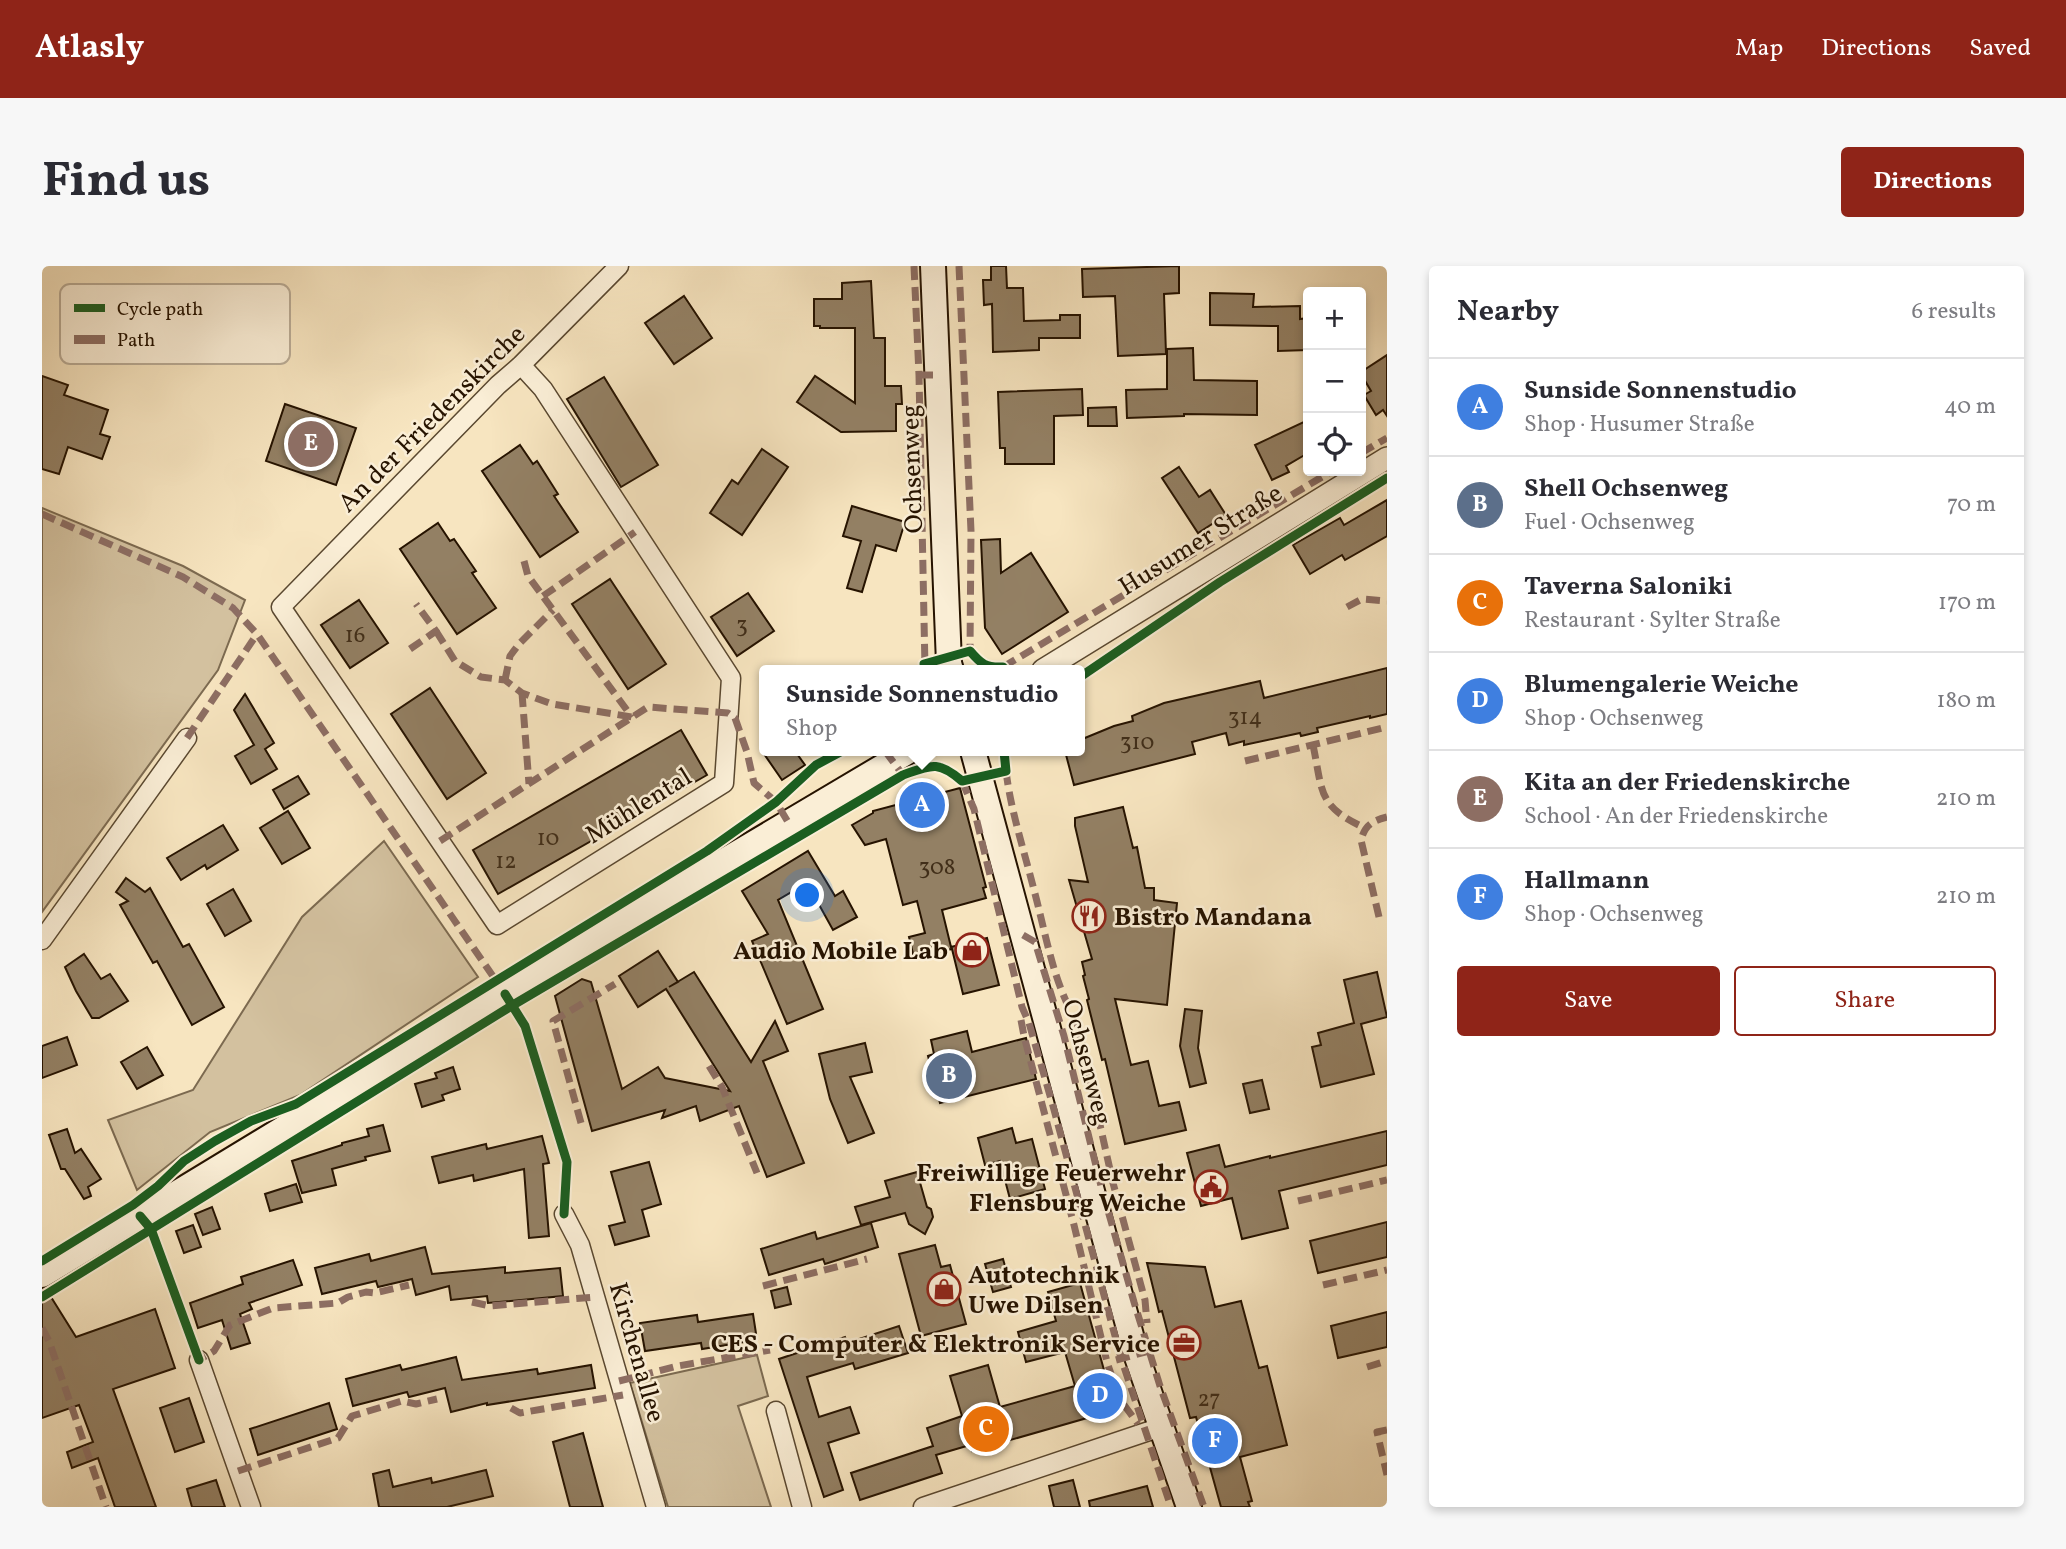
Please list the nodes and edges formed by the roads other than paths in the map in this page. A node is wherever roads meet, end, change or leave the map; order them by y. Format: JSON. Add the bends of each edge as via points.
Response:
{"nodes":[{"id":1,"x":619,"y":266,"type":"edge"},
{"id":2,"x":933,"y":266,"type":"edge"},
{"id":3,"x":521,"y":365,"type":"junction"},
{"id":4,"x":1387,"y":458,"type":"edge"},
{"id":5,"x":281,"y":607,"type":"joint"},
{"id":6,"x":950,"y":665,"type":"edge"},
{"id":7,"x":1051,"y":665,"type":"edge"},
{"id":8,"x":187,"y":738,"type":"dead end"},
{"id":9,"x":901,"y":756,"type":"edge"},
{"id":10,"x":974,"y":756,"type":"edge"},
{"id":11,"x":42,"y":940,"type":"edge"},
{"id":12,"x":565,"y":1214,"type":"dead end"},
{"id":13,"x":42,"y":1275,"type":"edge"},
{"id":14,"x":199,"y":1360,"type":"dead end"},
{"id":15,"x":776,"y":1411,"type":"dead end"},
{"id":16,"x":1161,"y":1427,"type":"junction"},
{"id":17,"x":250,"y":1507,"type":"edge"},
{"id":18,"x":656,"y":1507,"type":"edge"},
{"id":19,"x":802,"y":1507,"type":"edge"},
{"id":20,"x":923,"y":1507,"type":"edge"},
{"id":21,"x":1189,"y":1507,"type":"edge"}],
"edges":[{"from":1,"to":3,"type":"street","name":"An der Friedenskirche"},
{"from":2,"to":6,"type":"main road","name":"Ochsenweg"},
{"from":3,"to":5,"type":"street","name":"An der Friedenskirche"},
{"from":3,"to":5,"type":"street","name":"Mühlental","via":[[543,389],[731,678],[724,783],[497,925]]},
{"from":4,"to":7,"type":"street","name":"Husumer Straße"},
{"from":8,"to":11,"type":"street"},
{"from":9,"to":13,"type":"main road"},
{"from":10,"to":16,"type":"main road","name":"Ochsenweg","via":[[1136,1354]]},
{"from":12,"to":18,"type":"street","name":"Kirchenallee","via":[[580,1245]]},
{"from":14,"to":17,"type":"street"},
{"from":15,"to":19,"type":"street"},
{"from":16,"to":20,"type":"street"},
{"from":16,"to":21,"type":"main road","name":"Ochsenweg"}]}
